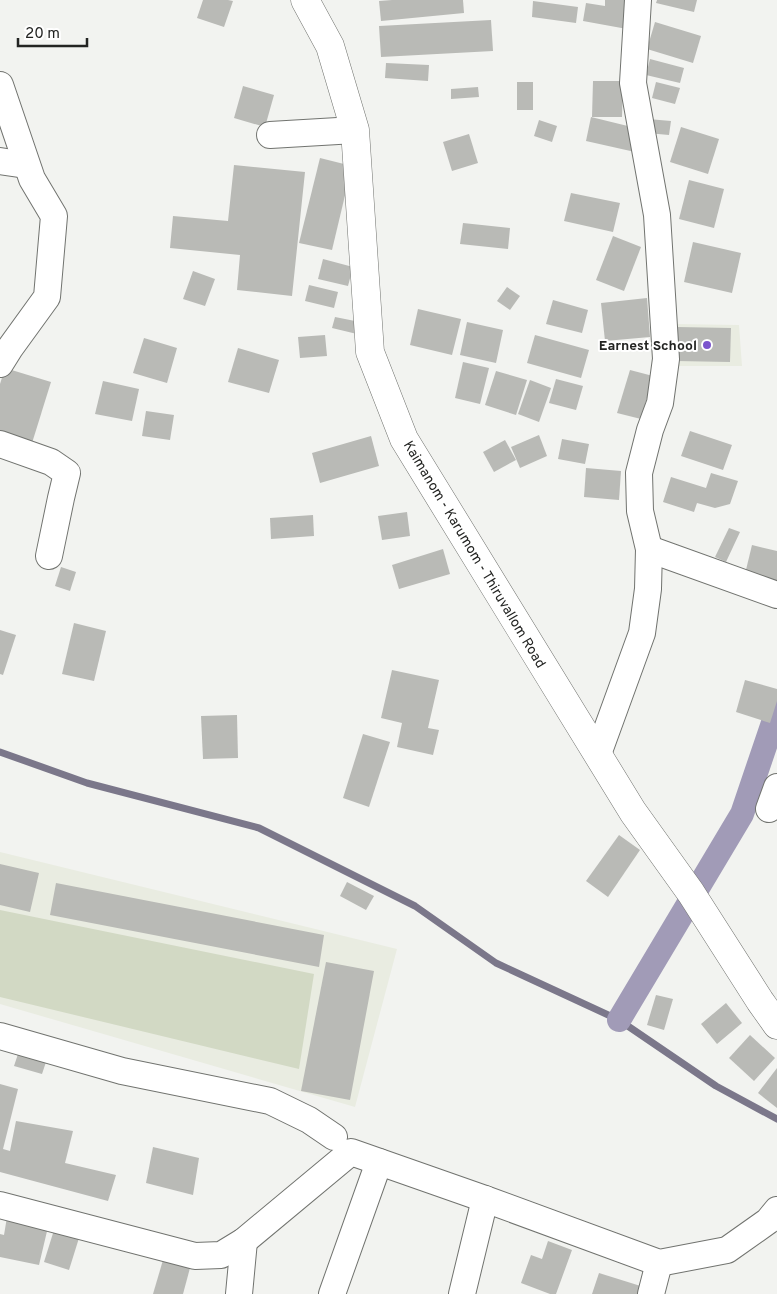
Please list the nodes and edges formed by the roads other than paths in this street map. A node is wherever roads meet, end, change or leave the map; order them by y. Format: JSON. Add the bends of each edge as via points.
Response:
{"nodes":[{"id":1,"x":306,"y":0,"type":"edge"},
{"id":2,"x":638,"y":0,"type":"edge"},
{"id":3,"x":0,"y":85,"type":"edge"},
{"id":4,"x":355,"y":130,"type":"junction"},
{"id":5,"x":270,"y":134,"type":"dead end"},
{"id":6,"x":0,"y":161,"type":"edge"},
{"id":7,"x":26,"y":165,"type":"junction"},
{"id":8,"x":0,"y":364,"type":"edge"},
{"id":9,"x":0,"y":444,"type":"edge"},
{"id":10,"x":649,"y":549,"type":"junction"},
{"id":11,"x":49,"y":556,"type":"dead end"},
{"id":12,"x":777,"y":595,"type":"edge"},
{"id":13,"x":598,"y":754,"type":"junction"},
{"id":14,"x":777,"y":1025,"type":"edge"},
{"id":15,"x":0,"y":1036,"type":"edge"},
{"id":16,"x":334,"y":1137,"type":"dead end"},
{"id":17,"x":379,"y":1162,"type":"junction"},
{"id":18,"x":485,"y":1199,"type":"junction"},
{"id":19,"x":0,"y":1205,"type":"edge"},
{"id":20,"x":777,"y":1210,"type":"edge"},
{"id":21,"x":244,"y":1241,"type":"junction"},
{"id":22,"x":659,"y":1263,"type":"junction"},
{"id":23,"x":239,"y":1294,"type":"edge"},
{"id":24,"x":332,"y":1294,"type":"edge"},
{"id":25,"x":462,"y":1294,"type":"edge"},
{"id":26,"x":651,"y":1294,"type":"edge"}],
"edges":[{"from":1,"to":4,"type":"main road","name":"Kaimanom - Karumom - Thiruvallom Road","via":[[330,46]]},
{"from":2,"to":10,"type":"street","via":[[633,83],[657,216],[666,359],[660,403],[639,473],[640,511]]},
{"from":3,"to":7,"type":"street"},
{"from":4,"to":5,"type":"street"},
{"from":4,"to":13,"type":"main road","name":"Kaimanom - Karumom - Thiruvallom Road","via":[[370,352],[397,422],[404,439]]},
{"from":6,"to":7,"type":"street"},
{"from":7,"to":8,"type":"street","via":[[54,216],[46,297]]},
{"from":9,"to":11,"type":"street","via":[[51,462],[67,473]]},
{"from":10,"to":12,"type":"street"},
{"from":10,"to":13,"type":"street","via":[[642,633]]},
{"from":13,"to":14,"type":"main road","name":"Kaimanom - Karumom - Thiruvallom Road","via":[[633,812],[693,896]]},
{"from":15,"to":16,"type":"street","via":[[122,1070],[270,1101],[309,1120]]},
{"from":17,"to":18,"type":"street"},
{"from":17,"to":21,"type":"street","via":[[351,1152]]},
{"from":17,"to":24,"type":"street"},
{"from":18,"to":22,"type":"street"},
{"from":18,"to":25,"type":"street"},
{"from":19,"to":21,"type":"street","via":[[195,1256],[222,1255]]},
{"from":20,"to":22,"type":"street","via":[[727,1250]]},
{"from":21,"to":23,"type":"street"},
{"from":22,"to":26,"type":"street"}]}
